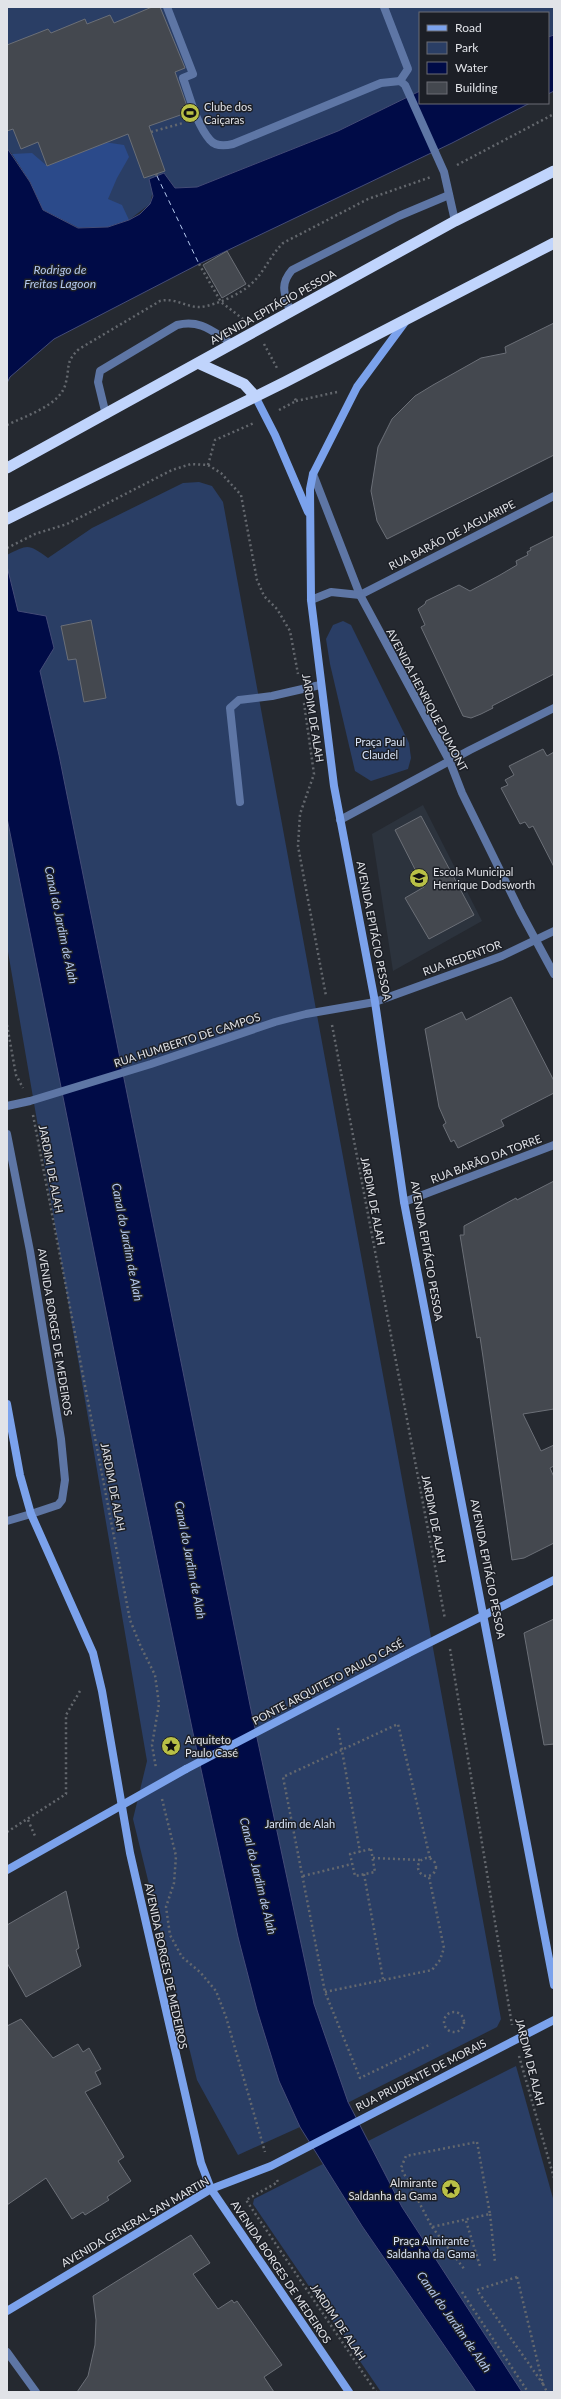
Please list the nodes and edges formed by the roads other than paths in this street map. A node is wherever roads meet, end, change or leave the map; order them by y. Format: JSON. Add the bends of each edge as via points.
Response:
{"nodes":[{"id":1,"x":167,"y":7,"type":"edge"},
{"id":2,"x":384,"y":7,"type":"edge"},
{"id":3,"x":402,"y":83,"type":"junction"},
{"id":4,"x":554,"y":171,"type":"edge"},
{"id":5,"x":449,"y":195,"type":"junction"},
{"id":6,"x":455,"y":221,"type":"junction"},
{"id":7,"x":554,"y":243,"type":"edge"},
{"id":8,"x":290,"y":311,"type":"junction"},
{"id":9,"x":409,"y":316,"type":"junction"},
{"id":10,"x":233,"y":344,"type":"junction"},
{"id":11,"x":200,"y":364,"type":"junction"},
{"id":12,"x":255,"y":396,"type":"junction"},
{"id":13,"x":106,"y":415,"type":"junction"},
{"id":14,"x":7,"y":468,"type":"edge"},
{"id":15,"x":313,"y":474,"type":"junction"},
{"id":16,"x":554,"y":496,"type":"edge"},
{"id":17,"x":310,"y":516,"type":"junction"},
{"id":18,"x":7,"y":519,"type":"edge"},
{"id":19,"x":360,"y":595,"type":"junction"},
{"id":20,"x":311,"y":600,"type":"junction"},
{"id":21,"x":320,"y":685,"type":"junction"},
{"id":22,"x":554,"y":708,"type":"edge"},
{"id":23,"x":450,"y":762,"type":"junction"},
{"id":24,"x":240,"y":802,"type":"dead end"},
{"id":25,"x":340,"y":820,"type":"junction"},
{"id":26,"x":554,"y":931,"type":"edge"},
{"id":27,"x":536,"y":940,"type":"junction"},
{"id":28,"x":554,"y":974,"type":"edge"},
{"id":29,"x":375,"y":1002,"type":"junction"},
{"id":30,"x":7,"y":1106,"type":"edge"},
{"id":31,"x":7,"y":1134,"type":"edge"},
{"id":32,"x":554,"y":1145,"type":"edge"},
{"id":33,"x":404,"y":1202,"type":"junction"},
{"id":34,"x":7,"y":1404,"type":"edge"},
{"id":35,"x":31,"y":1514,"type":"junction"},
{"id":36,"x":7,"y":1521,"type":"edge"},
{"id":37,"x":554,"y":1580,"type":"edge"},
{"id":38,"x":484,"y":1615,"type":"junction"},
{"id":39,"x":121,"y":1806,"type":"junction"},
{"id":40,"x":7,"y":1870,"type":"edge"},
{"id":41,"x":554,"y":1985,"type":"edge"},
{"id":42,"x":554,"y":2020,"type":"edge"},
{"id":43,"x":299,"y":2150,"type":"joint"},
{"id":44,"x":211,"y":2189,"type":"junction"},
{"id":45,"x":7,"y":2311,"type":"edge"},
{"id":46,"x":7,"y":2352,"type":"edge"},
{"id":47,"x":36,"y":2392,"type":"edge"},
{"id":48,"x":349,"y":2392,"type":"edge"}],
"edges":[{"from":1,"to":3,"type":"street","via":[[193,74],[183,78],[201,125],[211,141],[223,147],[381,84]]},
{"from":2,"to":3,"type":"street","via":[[408,69]]},
{"from":3,"to":5,"type":"street","via":[[444,172]]},
{"from":4,"to":6,"type":"highway","name":"AVENIDA EPITÁCIO PESSOA"},
{"from":5,"to":6,"type":"street"},
{"from":5,"to":8,"type":"street","via":[[400,216],[292,270],[285,278],[284,290]]},
{"from":6,"to":8,"type":"highway","name":"AVENIDA EPITÁCIO PESSOA"},
{"from":7,"to":9,"type":"highway","name":"AVENIDA EPITÁCIO PESSOA"},
{"from":8,"to":10,"type":"highway","name":"AVENIDA EPITÁCIO PESSOA"},
{"from":9,"to":12,"type":"highway","name":"AVENIDA EPITÁCIO PESSOA"},
{"from":9,"to":15,"type":"main road","name":"AVENIDA EPITÁCIO PESSOA","via":[[357,387]]},
{"from":10,"to":11,"type":"highway","name":"AVENIDA EPITÁCIO PESSOA"},
{"from":10,"to":13,"type":"street","via":[[199,323],[177,325],[100,371],[98,382]]},
{"from":11,"to":12,"type":"highway","via":[[244,384]]},
{"from":11,"to":13,"type":"highway","name":"AVENIDA EPITÁCIO PESSOA"},
{"from":12,"to":17,"type":"main road","name":"AVENIDA EPITÁCIO PESSOA"},
{"from":12,"to":18,"type":"highway","name":"AVENIDA EPITÁCIO PESSOA"},
{"from":13,"to":14,"type":"highway","name":"AVENIDA EPITÁCIO PESSOA"},
{"from":15,"to":17,"type":"main road","name":"AVENIDA EPITÁCIO PESSOA"},
{"from":15,"to":19,"type":"street","name":"AVENIDA HENRIQUE DUMONT"},
{"from":16,"to":19,"type":"street","name":"RUA BARÃO DE JAGUARIPE"},
{"from":17,"to":20,"type":"main road","name":"AVENIDA EPITÁCIO PESSOA"},
{"from":19,"to":20,"type":"street","via":[[331,592]]},
{"from":19,"to":23,"type":"street","name":"AVENIDA HENRIQUE DUMONT"},
{"from":20,"to":21,"type":"main road","name":"AVENIDA EPITÁCIO PESSOA"},
{"from":21,"to":24,"type":"street","via":[[239,700],[230,708]]},
{"from":21,"to":25,"type":"main road","name":"AVENIDA EPITÁCIO PESSOA"},
{"from":22,"to":23,"type":"street"},
{"from":23,"to":25,"type":"street"},
{"from":23,"to":27,"type":"street","name":"AVENIDA HENRIQUE DUMONT","via":[[462,793]]},
{"from":25,"to":29,"type":"main road","name":"AVENIDA EPITÁCIO PESSOA"},
{"from":26,"to":27,"type":"street","name":"RUA REDENTOR"},
{"from":27,"to":28,"type":"street","name":"AVENIDA HENRIQUE DUMONT"},
{"from":27,"to":29,"type":"street","name":"RUA REDENTOR","via":[[502,956]]},
{"from":29,"to":30,"type":"street","name":"RUA HUMBERTO DE CAMPOS","via":[[275,1022],[151,1064]]},
{"from":29,"to":33,"type":"main road","name":"AVENIDA EPITÁCIO PESSOA"},
{"from":31,"to":35,"type":"street","name":"AVENIDA BORGES DE MEDEIROS","via":[[30,1251],[61,1439],[65,1480],[62,1500],[58,1505]]},
{"from":32,"to":33,"type":"street","name":"RUA BARÃO DA TORRE"},
{"from":33,"to":38,"type":"main road","name":"AVENIDA EPITÁCIO PESSOA"},
{"from":34,"to":35,"type":"main road","name":"AVENIDA BORGES DE MEDEIROS","via":[[20,1475]]},
{"from":35,"to":36,"type":"street"},
{"from":35,"to":39,"type":"main road","name":"AVENIDA BORGES DE MEDEIROS","via":[[93,1653],[102,1691]]},
{"from":37,"to":38,"type":"main road","name":"PONTE ARQUITETO PAULO CASÉ"},
{"from":38,"to":39,"type":"main road","name":"PONTE ARQUITETO PAULO CASÉ","bridge":true,"via":[[186,1769]]},
{"from":38,"to":41,"type":"main road","name":"AVENIDA EPITÁCIO PESSOA"},
{"from":39,"to":40,"type":"main road","name":"PONTE ARQUITETO PAULO CASÉ"},
{"from":39,"to":44,"type":"main road","name":"AVENIDA BORGES DE MEDEIROS","via":[[173,2047],[201,2163]]},
{"from":42,"to":43,"type":"main road","name":"RUA PRUDENTE DE MORAIS"},
{"from":43,"to":44,"type":"main road","name":"AVENIDA GENERAL SAN MARTIN","via":[[271,2166]]},
{"from":44,"to":45,"type":"main road","name":"AVENIDA GENERAL SAN MARTIN"},
{"from":44,"to":48,"type":"main road","name":"AVENIDA BORGES DE MEDEIROS"},
{"from":46,"to":47,"type":"street"}]}
